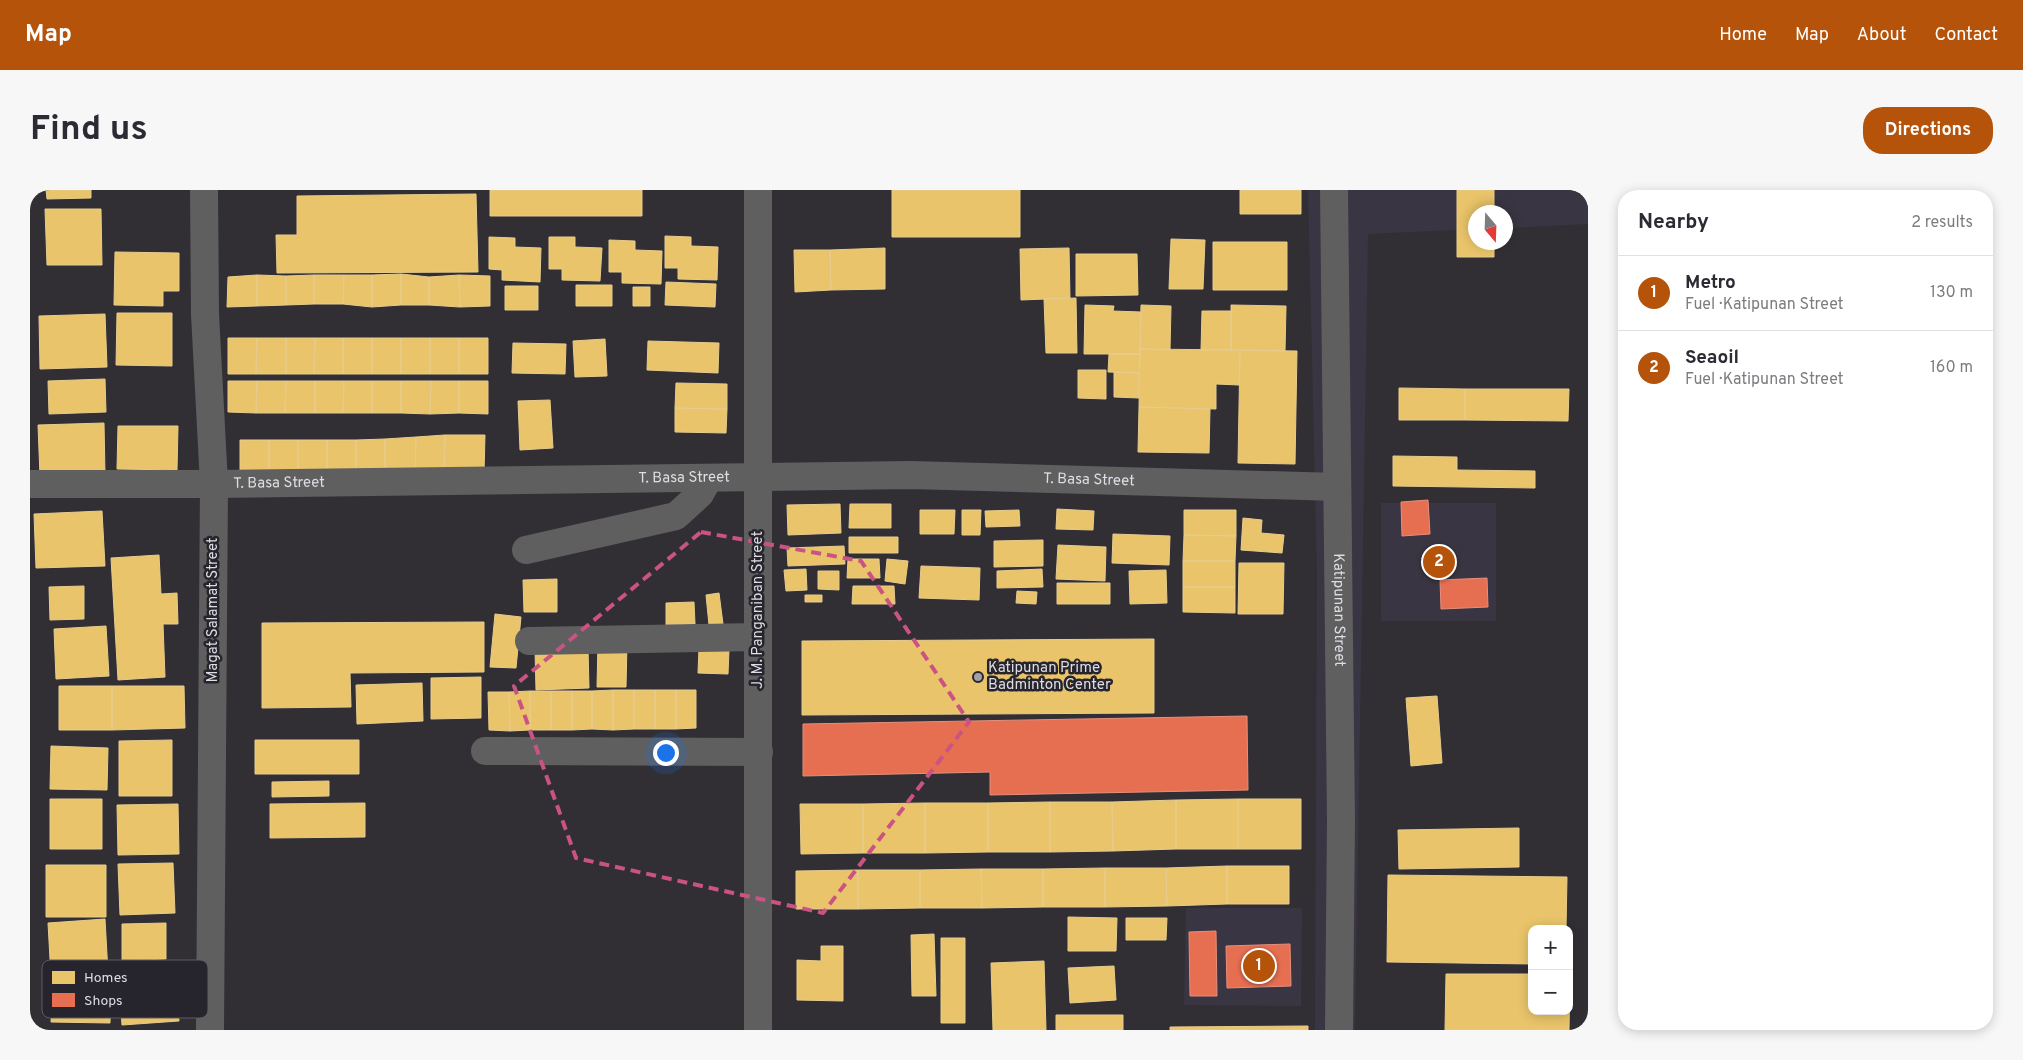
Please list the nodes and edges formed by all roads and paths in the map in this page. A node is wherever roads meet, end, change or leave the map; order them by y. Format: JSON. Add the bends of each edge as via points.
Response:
{"nodes":[{"id":1,"x":204,"y":190,"type":"edge"},
{"id":2,"x":758,"y":190,"type":"edge"},
{"id":3,"x":1334,"y":190,"type":"edge"},
{"id":4,"x":760,"y":477,"type":"junction"},
{"id":5,"x":708,"y":478,"type":"junction"},
{"id":6,"x":30,"y":484,"type":"edge"},
{"id":7,"x":214,"y":484,"type":"junction"},
{"id":8,"x":1337,"y":487,"type":"junction"},
{"id":9,"x":526,"y":550,"type":"dead end"},
{"id":10,"x":756,"y":637,"type":"junction"},
{"id":11,"x":529,"y":641,"type":"dead end"},
{"id":12,"x":484,"y":751,"type":"dead end"},
{"id":13,"x":759,"y":752,"type":"junction"},
{"id":14,"x":210,"y":1030,"type":"edge"},
{"id":15,"x":758,"y":1030,"type":"edge"},
{"id":16,"x":1339,"y":1030,"type":"edge"}],
"edges":[{"from":1,"to":7,"type":"street","name":"Magat Salamat Street","via":[[205,314]]},
{"from":2,"to":4,"type":"street","name":"J. M. Panganiban Street"},
{"from":3,"to":8,"type":"street","name":"Katipunan Street"},
{"from":4,"to":5,"type":"street","name":"T. Basa Street"},
{"from":4,"to":8,"type":"street","name":"T. Basa Street","via":[[911,475]]},
{"from":4,"to":10,"type":"street","name":"J. M. Panganiban Street"},
{"from":5,"to":7,"type":"street","name":"T. Basa Street"},
{"from":5,"to":9,"type":"street","via":[[700,494],[676,516]]},
{"from":6,"to":7,"type":"street","name":"T. Basa Street"},
{"from":7,"to":14,"type":"street","name":"Magat Salamat Street"},
{"from":8,"to":16,"type":"street","name":"Katipunan Street","via":[[1341,821]]},
{"from":10,"to":11,"type":"street"},
{"from":10,"to":13,"type":"street","name":"J. M. Panganiban Street"},
{"from":12,"to":13,"type":"street"},
{"from":13,"to":15,"type":"street","name":"J. M. Panganiban Street"}]}
